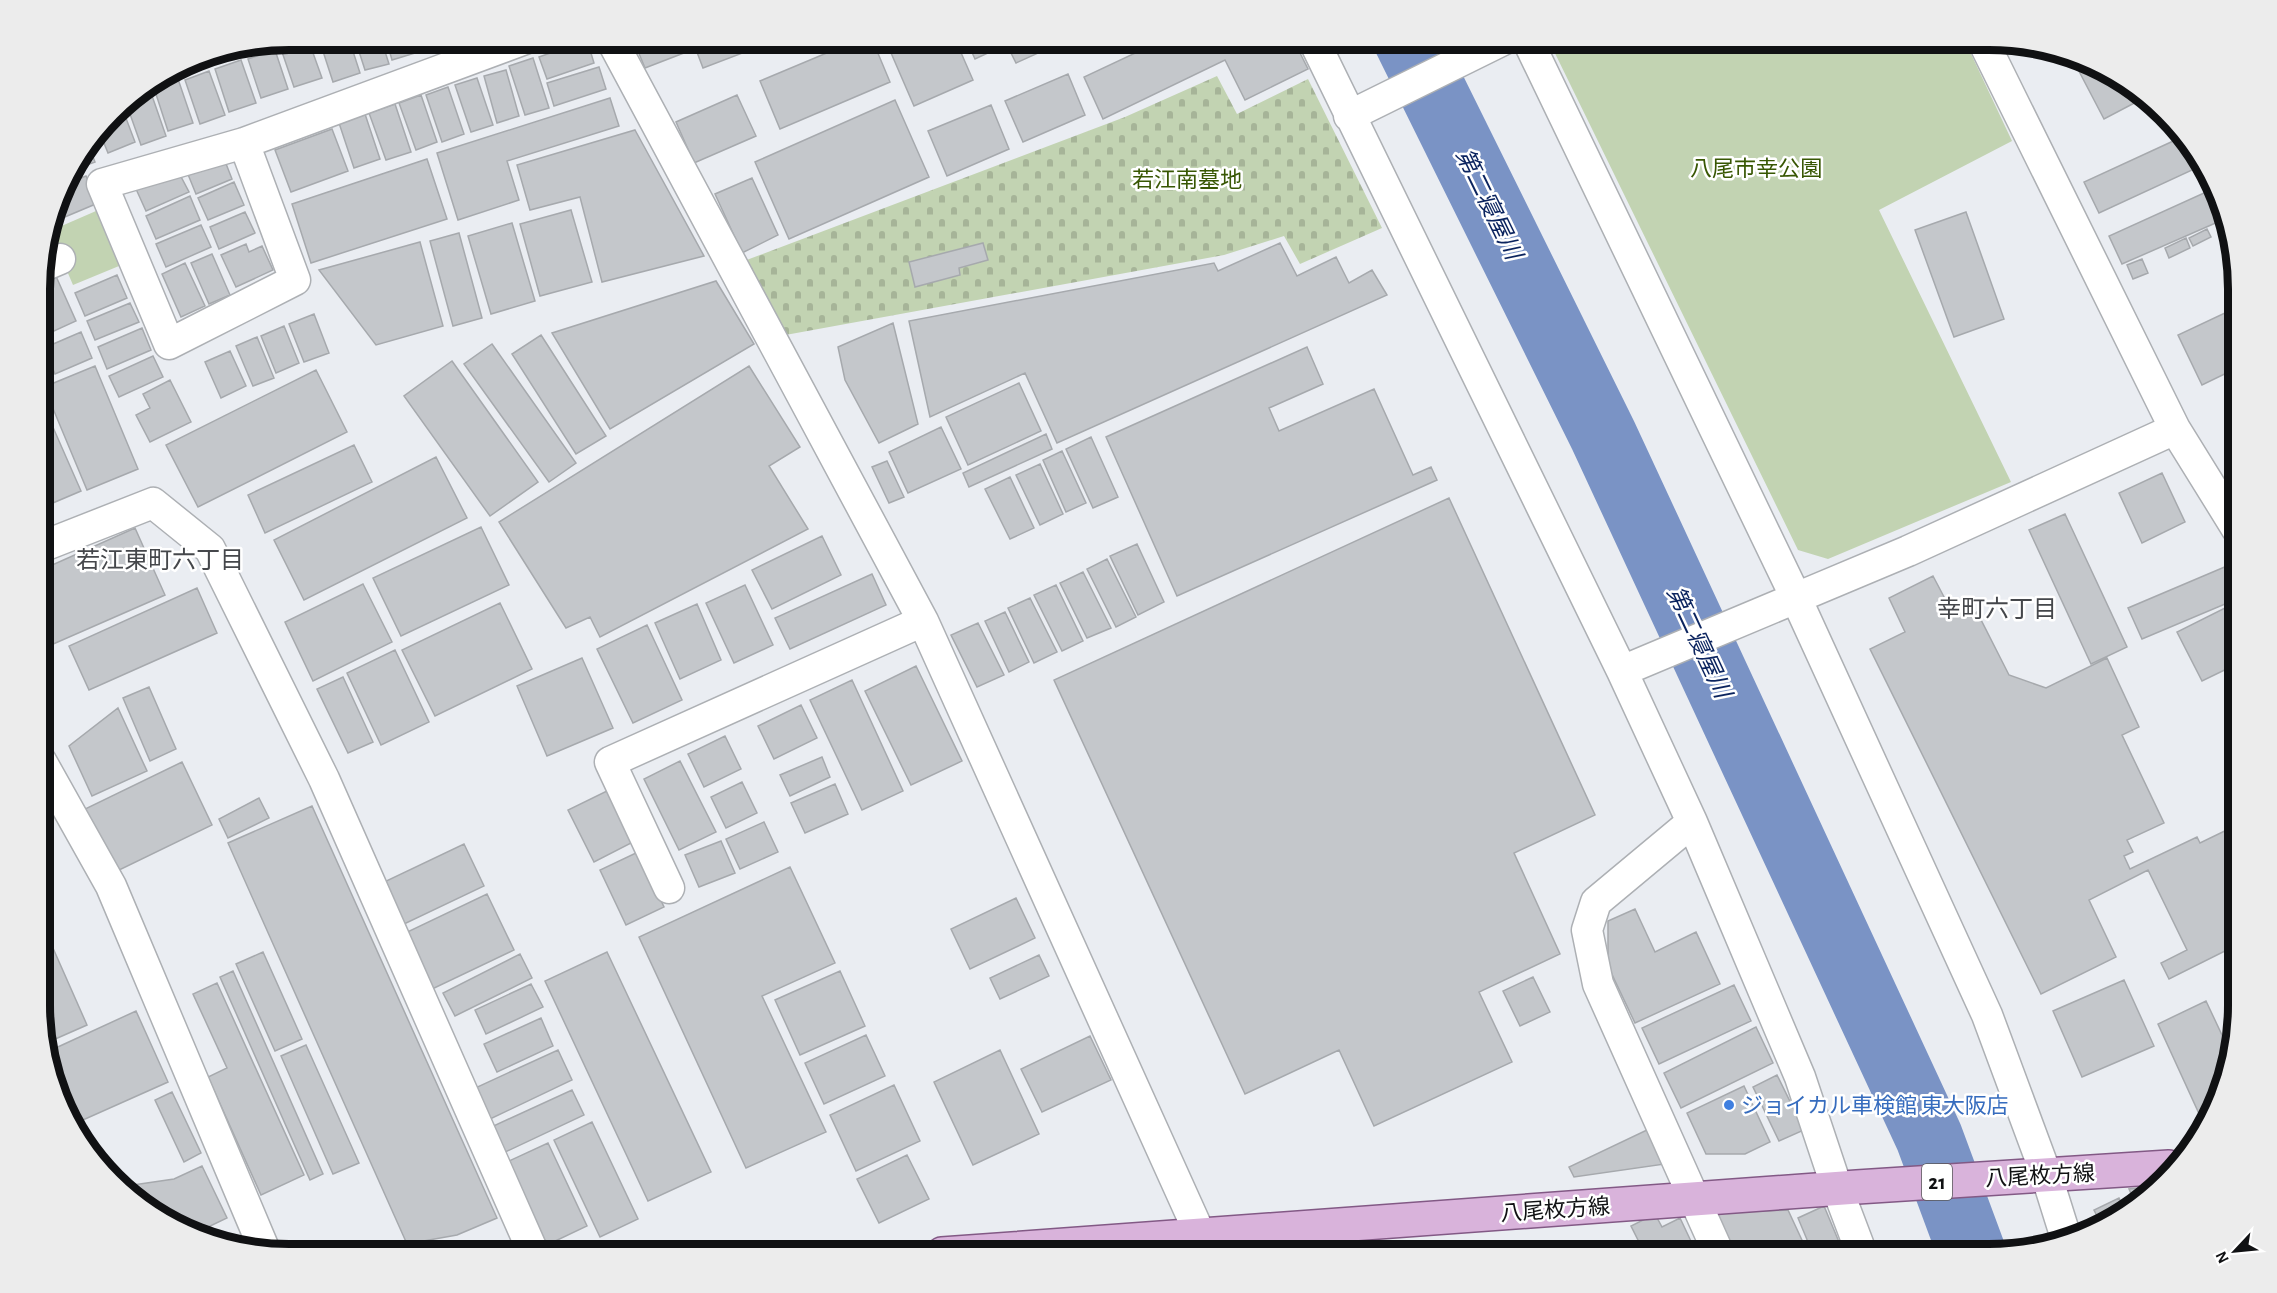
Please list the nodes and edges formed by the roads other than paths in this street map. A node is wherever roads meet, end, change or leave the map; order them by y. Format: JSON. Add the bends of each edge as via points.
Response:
{"nodes":[{"id":1,"x":495,"y":50,"type":"edge"},
{"id":2,"x":618,"y":50,"type":"edge"},
{"id":3,"x":1318,"y":50,"type":"edge"},
{"id":4,"x":1483,"y":50,"type":"edge"},
{"id":5,"x":1532,"y":50,"type":"edge"},
{"id":6,"x":1987,"y":50,"type":"edge"},
{"id":7,"x":1349,"y":116,"type":"junction"},
{"id":8,"x":244,"y":143,"type":"junction"},
{"id":9,"x":2175,"y":429,"type":"junction"},
{"id":10,"x":2228,"y":514,"type":"edge"},
{"id":11,"x":50,"y":543,"type":"edge"},
{"id":12,"x":1796,"y":598,"type":"junction"},
{"id":13,"x":923,"y":621,"type":"junction"},
{"id":14,"x":1622,"y":671,"type":"junction"},
{"id":15,"x":50,"y":776,"type":"edge"},
{"id":16,"x":1692,"y":822,"type":"junction"},
{"id":17,"x":669,"y":888,"type":"dead end"},
{"id":18,"x":2164,"y":1167,"type":"edge"},
{"id":19,"x":2031,"y":1175,"type":"junction"},
{"id":20,"x":1847,"y":1188,"type":"junction"},
{"id":21,"x":1694,"y":1198,"type":"junction"},
{"id":22,"x":2062,"y":1232,"type":"edge"},
{"id":23,"x":261,"y":1241,"type":"edge"},
{"id":24,"x":530,"y":1244,"type":"edge"},
{"id":25,"x":1204,"y":1244,"type":"edge"},
{"id":26,"x":1715,"y":1244,"type":"edge"},
{"id":27,"x":1860,"y":1244,"type":"edge"}],
"edges":[{"from":1,"to":8,"type":"street"},
{"from":2,"to":13,"type":"street"},
{"from":3,"to":7,"type":"street"},
{"from":4,"to":7,"type":"street"},
{"from":5,"to":12,"type":"street"},
{"from":6,"to":9,"type":"street"},
{"from":7,"to":14,"type":"street"},
{"from":8,"to":8,"type":"street","via":[[102,184],[169,344],[295,280]]},
{"from":9,"to":10,"type":"street"},
{"from":9,"to":12,"type":"street"},
{"from":11,"to":24,"type":"street","via":[[153,503],[210,549],[324,779]]},
{"from":12,"to":14,"type":"street"},
{"from":12,"to":19,"type":"street","via":[[1987,1015]]},
{"from":13,"to":17,"type":"street","via":[[610,762]]},
{"from":13,"to":25,"type":"street"},
{"from":14,"to":16,"type":"street"},
{"from":15,"to":23,"type":"street","via":[[111,886]]},
{"from":16,"to":20,"type":"street"},
{"from":16,"to":21,"type":"street","via":[[1596,902],[1587,930],[1598,984]]},
{"from":18,"to":19,"type":"main road","name":"八尾枚方線","number":"21"},
{"from":19,"to":20,"type":"main road","name":"八尾枚方線","number":"21"},
{"from":19,"to":22,"type":"street"},
{"from":20,"to":21,"type":"main road","name":"八尾枚方線","number":"21"},
{"from":20,"to":27,"type":"street"},
{"from":21,"to":25,"type":"main road","name":"八尾枚方線","number":"21"},
{"from":21,"to":26,"type":"street"}]}
